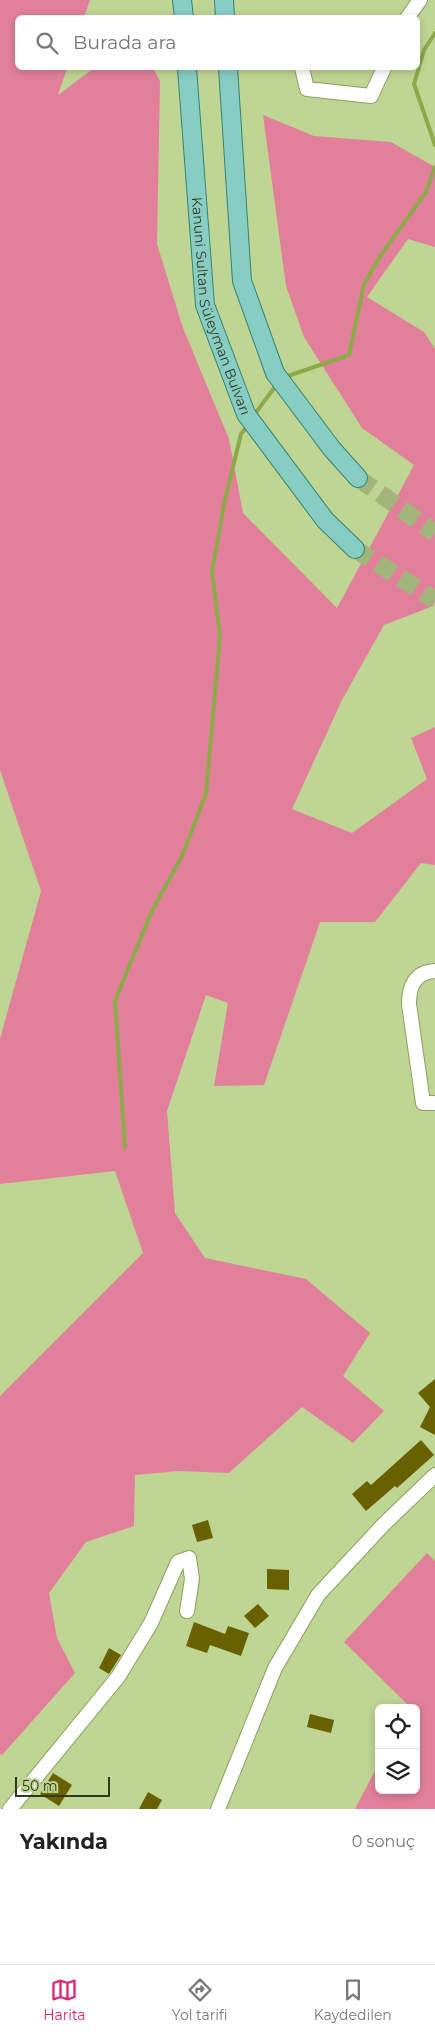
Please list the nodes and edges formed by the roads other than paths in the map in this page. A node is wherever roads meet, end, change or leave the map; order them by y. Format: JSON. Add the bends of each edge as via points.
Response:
{"nodes":[{"id":1,"x":182,"y":0,"type":"edge"},
{"id":2,"x":224,"y":0,"type":"edge"},
{"id":3,"x":420,"y":0,"type":"edge"},
{"id":4,"x":184,"y":15,"type":"edge"},
{"id":5,"x":225,"y":15,"type":"edge"},
{"id":6,"x":409,"y":15,"type":"edge"},
{"id":7,"x":187,"y":70,"type":"edge"},
{"id":8,"x":228,"y":70,"type":"edge"},
{"id":9,"x":302,"y":70,"type":"edge"},
{"id":10,"x":383,"y":70,"type":"edge"},
{"id":11,"x":358,"y":478,"type":"tunnel mouth"},
{"id":12,"x":355,"y":549,"type":"tunnel mouth"},
{"id":13,"x":435,"y":970,"type":"edge"},
{"id":14,"x":435,"y":1103,"type":"edge"},
{"id":15,"x":435,"y":1475,"type":"edge"},
{"id":16,"x":187,"y":1611,"type":"dead end"},
{"id":17,"x":10,"y":1809,"type":"edge"},
{"id":18,"x":218,"y":1809,"type":"edge"}],
"edges":[{"from":1,"to":4,"type":"main road"},
{"from":2,"to":5,"type":"main road"},
{"from":3,"to":6,"type":"street"},
{"from":7,"to":12,"type":"main road","name":"Kanuni Sultan Süleyman Bulvarı","via":[[205,305],[246,414],[325,520]]},
{"from":8,"to":11,"type":"main road","name":"Kanuni Sultan Süleyman Bulvarı","via":[[242,281],[275,373]]},
{"from":9,"to":10,"type":"street","via":[[307,89],[371,96]]},
{"from":13,"to":14,"type":"street","via":[[412,982],[409,1004],[423,1102]]},
{"from":15,"to":18,"type":"street","via":[[318,1595],[275,1668]]},
{"from":16,"to":17,"type":"street","via":[[192,1579],[189,1558],[178,1562],[151,1623],[118,1677]]}]}
